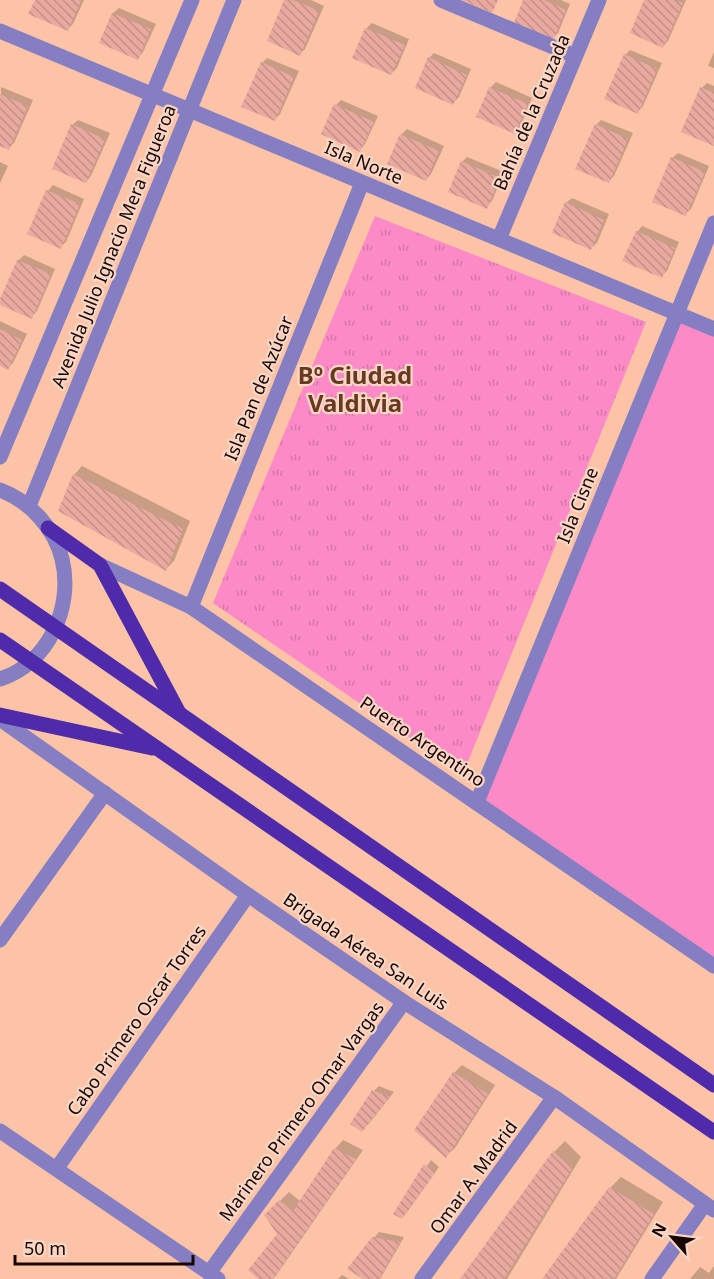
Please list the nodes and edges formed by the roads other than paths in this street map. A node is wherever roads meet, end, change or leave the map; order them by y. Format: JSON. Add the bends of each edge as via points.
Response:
{"nodes":[{"id":1,"x":192,"y":0,"type":"edge"},
{"id":2,"x":234,"y":0,"type":"edge"},
{"id":3,"x":441,"y":0,"type":"edge"},
{"id":4,"x":598,"y":0,"type":"edge"},
{"id":5,"x":0,"y":31,"type":"edge"},
{"id":6,"x":575,"y":56,"type":"junction"},
{"id":7,"x":152,"y":94,"type":"junction"},
{"id":8,"x":189,"y":110,"type":"junction"},
{"id":9,"x":362,"y":183,"type":"junction"},
{"id":10,"x":714,"y":223,"type":"edge"},
{"id":11,"x":499,"y":239,"type":"junction"},
{"id":12,"x":677,"y":314,"type":"junction"},
{"id":13,"x":714,"y":329,"type":"edge"},
{"id":14,"x":0,"y":457,"type":"edge"},
{"id":15,"x":0,"y":490,"type":"edge"},
{"id":16,"x":29,"y":506,"type":"junction"},
{"id":17,"x":48,"y":528,"type":"junction"},
{"id":18,"x":100,"y":565,"type":"junction"},
{"id":19,"x":0,"y":589,"type":"edge"},
{"id":20,"x":191,"y":607,"type":"junction"},
{"id":21,"x":56,"y":627,"type":"junction"},
{"id":22,"x":0,"y":640,"type":"edge"},
{"id":23,"x":32,"y":661,"type":"junction"},
{"id":24,"x":0,"y":680,"type":"edge"},
{"id":25,"x":180,"y":715,"type":"junction"},
{"id":26,"x":0,"y":717,"type":"edge"},
{"id":27,"x":160,"y":750,"type":"junction"},
{"id":28,"x":105,"y":793,"type":"junction"},
{"id":29,"x":477,"y":802,"type":"junction"},
{"id":30,"x":248,"y":895,"type":"junction"},
{"id":31,"x":0,"y":940,"type":"edge"},
{"id":32,"x":714,"y":966,"type":"edge"},
{"id":33,"x":404,"y":1002,"type":"junction"},
{"id":34,"x":714,"y":1085,"type":"edge"},
{"id":35,"x":554,"y":1097,"type":"junction"},
{"id":36,"x":0,"y":1131,"type":"edge"},
{"id":37,"x":714,"y":1132,"type":"edge"},
{"id":38,"x":57,"y":1168,"type":"junction"},
{"id":39,"x":710,"y":1207,"type":"edge"},
{"id":40,"x":213,"y":1276,"type":"edge"},
{"id":41,"x":422,"y":1279,"type":"edge"},
{"id":42,"x":652,"y":1279,"type":"edge"}],
"edges":[{"from":1,"to":7,"type":"street","name":"Avenida Julio Ignacio Mera Figueroa"},
{"from":2,"to":8,"type":"street","name":"Avenida Julio Ignacio Mera Figueroa"},
{"from":3,"to":6,"type":"street"},
{"from":4,"to":6,"type":"street","name":"Bahía de la Cruzada"},
{"from":5,"to":7,"type":"street","name":"Isla Norte"},
{"from":6,"to":11,"type":"street","name":"Bahía de la Cruzada"},
{"from":7,"to":8,"type":"street","name":"Isla Norte"},
{"from":7,"to":14,"type":"street","name":"Avenida Julio Ignacio Mera Figueroa"},
{"from":8,"to":9,"type":"street","name":"Isla Norte"},
{"from":8,"to":16,"type":"street","name":"Avenida Julio Ignacio Mera Figueroa"},
{"from":9,"to":11,"type":"street","name":"Isla Norte"},
{"from":9,"to":20,"type":"street","name":"Isla Pan de Azúcar"},
{"from":10,"to":12,"type":"street","name":"Isla Cisne"},
{"from":11,"to":12,"type":"street","name":"Isla Norte"},
{"from":12,"to":13,"type":"street","name":"Isla Norte"},
{"from":12,"to":29,"type":"street","name":"Isla Cisne"},
{"from":15,"to":16,"type":"street"},
{"from":16,"to":17,"type":"street"},
{"from":17,"to":18,"type":"main road"},
{"from":17,"to":21,"type":"street","via":[[62,559],[65,593]]},
{"from":18,"to":20,"type":"street","name":"Puerto Argentino"},
{"from":18,"to":25,"type":"main road"},
{"from":19,"to":21,"type":"main road"},
{"from":20,"to":29,"type":"street","name":"Puerto Argentino"},
{"from":21,"to":23,"type":"street"},
{"from":21,"to":25,"type":"main road"},
{"from":22,"to":23,"type":"main road"},
{"from":23,"to":24,"type":"street"},
{"from":23,"to":27,"type":"main road"},
{"from":25,"to":34,"type":"main road"},
{"from":26,"to":27,"type":"main road"},
{"from":26,"to":28,"type":"street","name":"Brigada Aérea San Luis"},
{"from":27,"to":37,"type":"main road"},
{"from":28,"to":30,"type":"street","name":"Brigada Aérea San Luis"},
{"from":28,"to":31,"type":"street"},
{"from":29,"to":32,"type":"street","name":"Puerto Argentino"},
{"from":30,"to":33,"type":"street","name":"Brigada Aérea San Luis"},
{"from":30,"to":38,"type":"street","name":"Cabo Primero Oscar Torres"},
{"from":33,"to":35,"type":"street","name":"Brigada Aérea San Luis"},
{"from":33,"to":40,"type":"street","name":"Marinero Primero Omar Vargas"},
{"from":35,"to":39,"type":"street","name":"Brigada Aérea San Luis"},
{"from":35,"to":41,"type":"street","name":"Omar A. Madrid"},
{"from":36,"to":38,"type":"street"},
{"from":38,"to":40,"type":"street"},
{"from":39,"to":42,"type":"street"}]}
